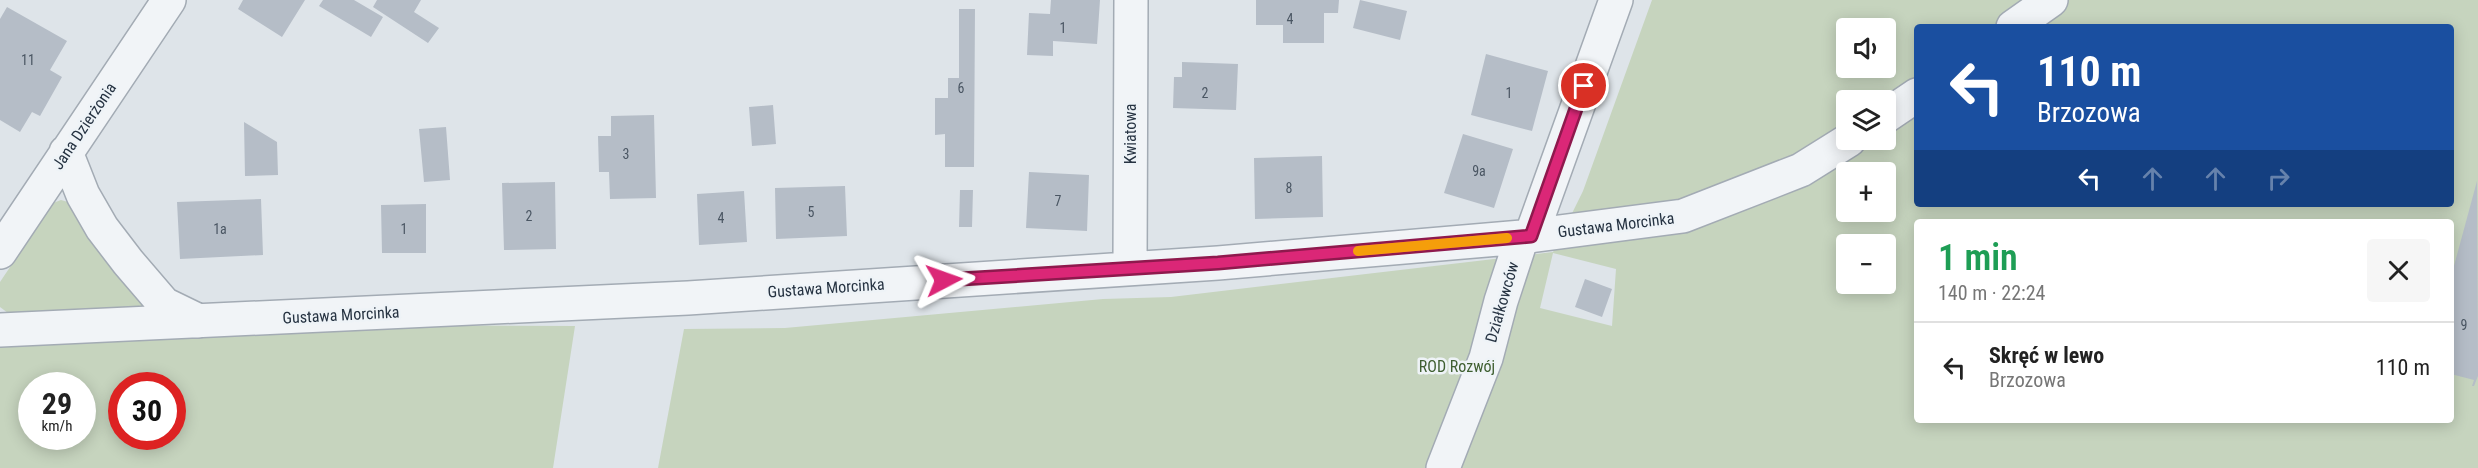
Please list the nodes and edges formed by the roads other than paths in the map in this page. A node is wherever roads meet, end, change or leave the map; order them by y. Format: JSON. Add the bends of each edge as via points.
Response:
{"nodes":[{"id":1,"x":169,"y":0,"type":"edge"},
{"id":2,"x":1131,"y":0,"type":"edge"},
{"id":3,"x":1616,"y":0,"type":"edge"},
{"id":4,"x":2051,"y":0,"type":"edge"},
{"id":5,"x":2017,"y":24,"type":"edge"},
{"id":6,"x":1914,"y":97,"type":"edge"},
{"id":7,"x":1896,"y":109,"type":"edge"},
{"id":8,"x":1836,"y":148,"type":"edge"},
{"id":9,"x":66,"y":152,"type":"junction"},
{"id":10,"x":1526,"y":236,"type":"junction"},
{"id":11,"x":0,"y":252,"type":"edge"},
{"id":12,"x":1130,"y":267,"type":"junction"},
{"id":13,"x":199,"y":321,"type":"junction"},
{"id":14,"x":0,"y":330,"type":"edge"},
{"id":15,"x":1443,"y":468,"type":"edge"}],
"edges":[{"from":1,"to":9,"type":"street","name":"Jana Dzierżonia"},
{"from":2,"to":12,"type":"street","name":"Kwiatowa"},
{"from":3,"to":10,"type":"street","name":"Działkowców"},
{"from":4,"to":5,"type":"street"},
{"from":6,"to":7,"type":"street"},
{"from":8,"to":10,"type":"street","name":"Gustawa Morcinka","via":[[1801,170],[1683,216]]},
{"from":9,"to":11,"type":"street","name":"Jana Dzierżonia"},
{"from":9,"to":13,"type":"street","via":[[83,195],[128,262],[164,304]]},
{"from":10,"to":12,"type":"street","name":"Gustawa Morcinka"},
{"from":10,"to":15,"type":"street","name":"Działkowców","via":[[1501,301],[1486,358]]},
{"from":12,"to":13,"type":"street","name":"Gustawa Morcinka","via":[[688,298]]},
{"from":13,"to":14,"type":"street","name":"Gustawa Morcinka"}]}
